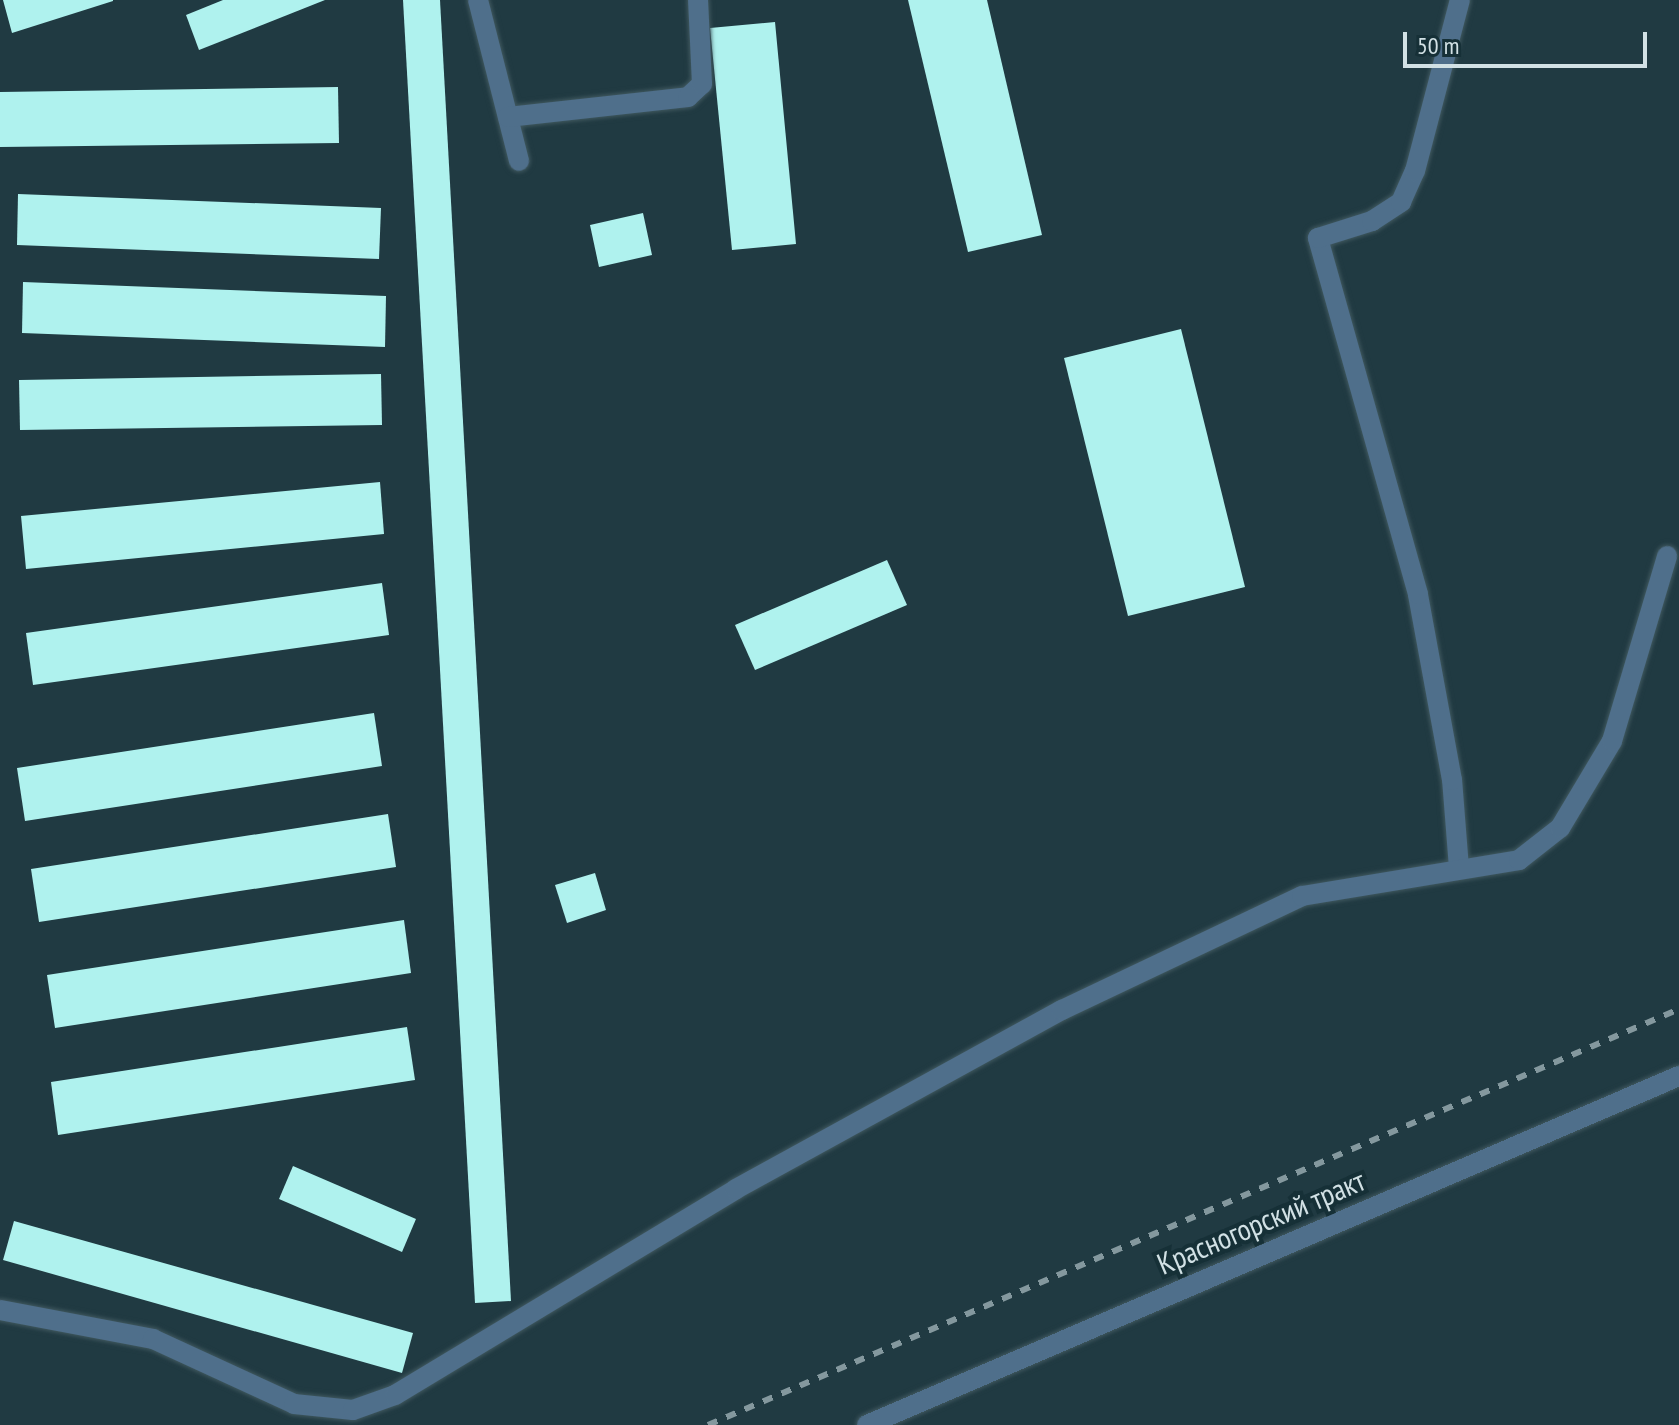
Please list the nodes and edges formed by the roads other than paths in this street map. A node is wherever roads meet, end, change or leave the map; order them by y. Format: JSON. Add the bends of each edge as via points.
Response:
{"nodes":[{"id":1,"x":484,"y":0,"type":"edge"},
{"id":2,"x":698,"y":0,"type":"edge"},
{"id":3,"x":1460,"y":0,"type":"edge"},
{"id":4,"x":508,"y":117,"type":"junction"},
{"id":5,"x":519,"y":161,"type":"dead end"},
{"id":6,"x":1667,"y":556,"type":"dead end"},
{"id":7,"x":1459,"y":868,"type":"junction"},
{"id":8,"x":1679,"y":1076,"type":"edge"},
{"id":9,"x":0,"y":1310,"type":"edge"},
{"id":10,"x":867,"y":1425,"type":"edge"}],
"edges":[{"from":1,"to":4,"type":"street"},
{"from":2,"to":4,"type":"street","via":[[702,84],[688,97]]},
{"from":3,"to":7,"type":"street","via":[[1415,171],[1401,202],[1372,221],[1318,238],[1418,594],[1452,780]]},
{"from":4,"to":5,"type":"street"},
{"from":6,"to":7,"type":"street","via":[[1612,741],[1560,828],[1519,860]]},
{"from":7,"to":9,"type":"street","via":[[1302,896],[1062,1010],[736,1189],[395,1395],[353,1410],[294,1404],[153,1339]]},
{"from":8,"to":10,"type":"street","name":"Красногорский тракт"}]}
